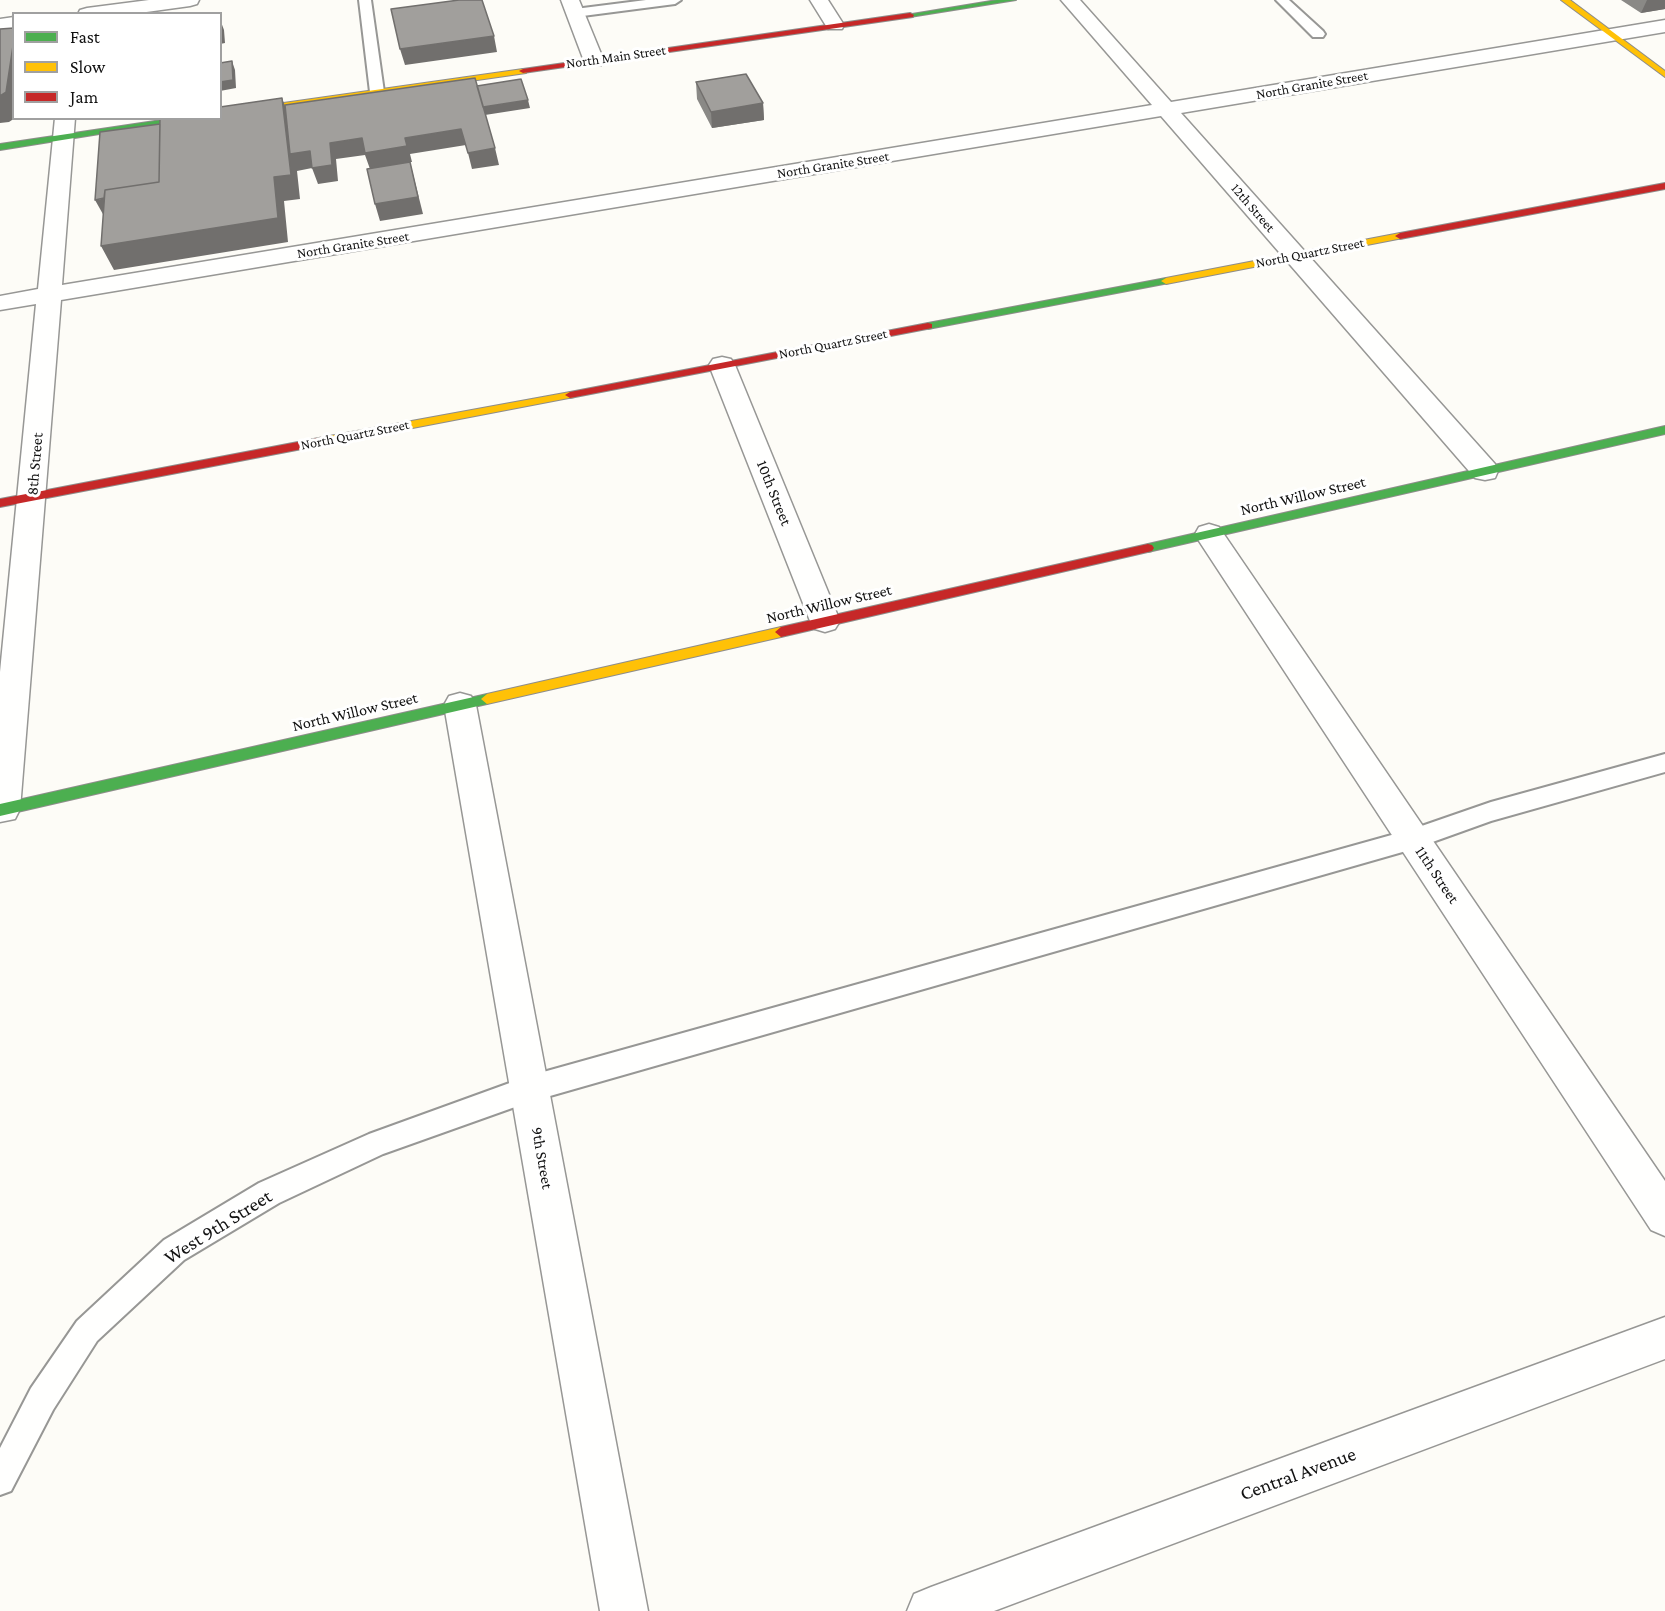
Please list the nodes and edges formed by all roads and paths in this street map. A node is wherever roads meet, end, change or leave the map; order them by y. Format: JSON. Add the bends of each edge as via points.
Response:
{"nodes":[{"id":1,"x":190,"y":0,"type":"edge"},
{"id":2,"x":365,"y":0,"type":"edge"},
{"id":3,"x":675,"y":0,"type":"edge"},
{"id":4,"x":819,"y":0,"type":"edge"},
{"id":5,"x":1012,"y":0,"type":"edge"},
{"id":6,"x":1070,"y":0,"type":"edge"},
{"id":7,"x":1282,"y":0,"type":"edge"},
{"id":8,"x":1565,"y":0,"type":"edge"},
{"id":9,"x":573,"y":7,"type":"edge"},
{"id":10,"x":102,"y":12,"type":"edge"},
{"id":11,"x":835,"y":25,"type":"junction"},
{"id":12,"x":1665,"y":26,"type":"edge"},
{"id":13,"x":1318,"y":34,"type":"dead end"},
{"id":14,"x":1611,"y":35,"type":"junction"},
{"id":15,"x":594,"y":61,"type":"junction"},
{"id":16,"x":1665,"y":75,"type":"edge"},
{"id":17,"x":377,"y":92,"type":"junction"},
{"id":18,"x":1167,"y":110,"type":"junction"},
{"id":19,"x":222,"y":115,"type":"edge"},
{"id":20,"x":169,"y":120,"type":"edge"},
{"id":21,"x":64,"y":128,"type":"edge"},
{"id":22,"x":0,"y":147,"type":"edge"},
{"id":23,"x":1665,"y":186,"type":"edge"},
{"id":24,"x":1295,"y":256,"type":"junction"},
{"id":25,"x":51,"y":295,"type":"junction"},
{"id":26,"x":0,"y":303,"type":"edge"},
{"id":27,"x":722,"y":365,"type":"junction"},
{"id":28,"x":1665,"y":430,"type":"edge"},
{"id":29,"x":1485,"y":471,"type":"junction"},
{"id":30,"x":32,"y":497,"type":"junction"},
{"id":31,"x":0,"y":503,"type":"edge"},
{"id":32,"x":1209,"y":534,"type":"junction"},
{"id":33,"x":825,"y":621,"type":"junction"},
{"id":34,"x":460,"y":705,"type":"junction"},
{"id":35,"x":1665,"y":763,"type":"edge"},
{"id":36,"x":2,"y":809,"type":"edge"},
{"id":37,"x":1413,"y":839,"type":"junction"},
{"id":38,"x":529,"y":1089,"type":"junction"},
{"id":39,"x":1665,"y":1216,"type":"edge"},
{"id":40,"x":1665,"y":1338,"type":"edge"},
{"id":41,"x":0,"y":1480,"type":"edge"},
{"id":42,"x":624,"y":1611,"type":"edge"},
{"id":43,"x":931,"y":1611,"type":"edge"}],
"edges":[{"from":1,"to":10,"type":"street"},
{"from":2,"to":17,"type":"lane"},
{"from":3,"to":9,"type":"lane"},
{"from":4,"to":11,"type":"street"},
{"from":5,"to":11,"type":"street","name":"North Main Street"},
{"from":6,"to":18,"type":"street","name":"12th Street"},
{"from":7,"to":13,"type":"lane"},
{"from":8,"to":14,"type":"street"},
{"from":9,"to":15,"type":"street"},
{"from":11,"to":15,"type":"street","name":"North Main Street"},
{"from":12,"to":14,"type":"street","name":"North Granite Street"},
{"from":14,"to":16,"type":"street"},
{"from":14,"to":18,"type":"street","name":"North Granite Street"},
{"from":15,"to":17,"type":"street","name":"North Main Street"},
{"from":17,"to":19,"type":"street","name":"North Main Street"},
{"from":18,"to":24,"type":"street","name":"12th Street"},
{"from":18,"to":25,"type":"street","name":"North Granite Street"},
{"from":20,"to":21,"type":"street"},
{"from":21,"to":22,"type":"street"},
{"from":21,"to":25,"type":"street","name":"8th Street"},
{"from":23,"to":24,"type":"street","name":"North Quartz Street"},
{"from":24,"to":27,"type":"street","name":"North Quartz Street"},
{"from":24,"to":29,"type":"street","name":"12th Street"},
{"from":25,"to":26,"type":"street","name":"North Granite Street"},
{"from":25,"to":30,"type":"street","name":"8th Street"},
{"from":27,"to":30,"type":"street","name":"North Quartz Street"},
{"from":27,"to":33,"type":"street","name":"10th Street"},
{"from":28,"to":29,"type":"street","name":"North Willow Street"},
{"from":29,"to":32,"type":"street","name":"North Willow Street"},
{"from":30,"to":31,"type":"street","name":"North Quartz Street"},
{"from":30,"to":36,"type":"street","name":"8th Street"},
{"from":32,"to":33,"type":"street","name":"North Willow Street"},
{"from":32,"to":37,"type":"street","name":"11th Street"},
{"from":33,"to":34,"type":"street","name":"North Willow Street"},
{"from":34,"to":36,"type":"street","name":"North Willow Street"},
{"from":34,"to":38,"type":"street","name":"9th Street"},
{"from":35,"to":37,"type":"lane","name":"West 9th Street","via":[[1491,812]]},
{"from":37,"to":38,"type":"lane","name":"West 9th Street"},
{"from":37,"to":39,"type":"street","name":"11th Street"},
{"from":38,"to":41,"type":"lane","name":"West 9th Street","via":[[378,1143],[269,1193],[174,1250],[87,1331],[42,1400]]},
{"from":38,"to":42,"type":"street","name":"9th Street"},
{"from":40,"to":43,"type":"street","name":"Central Avenue"}]}
